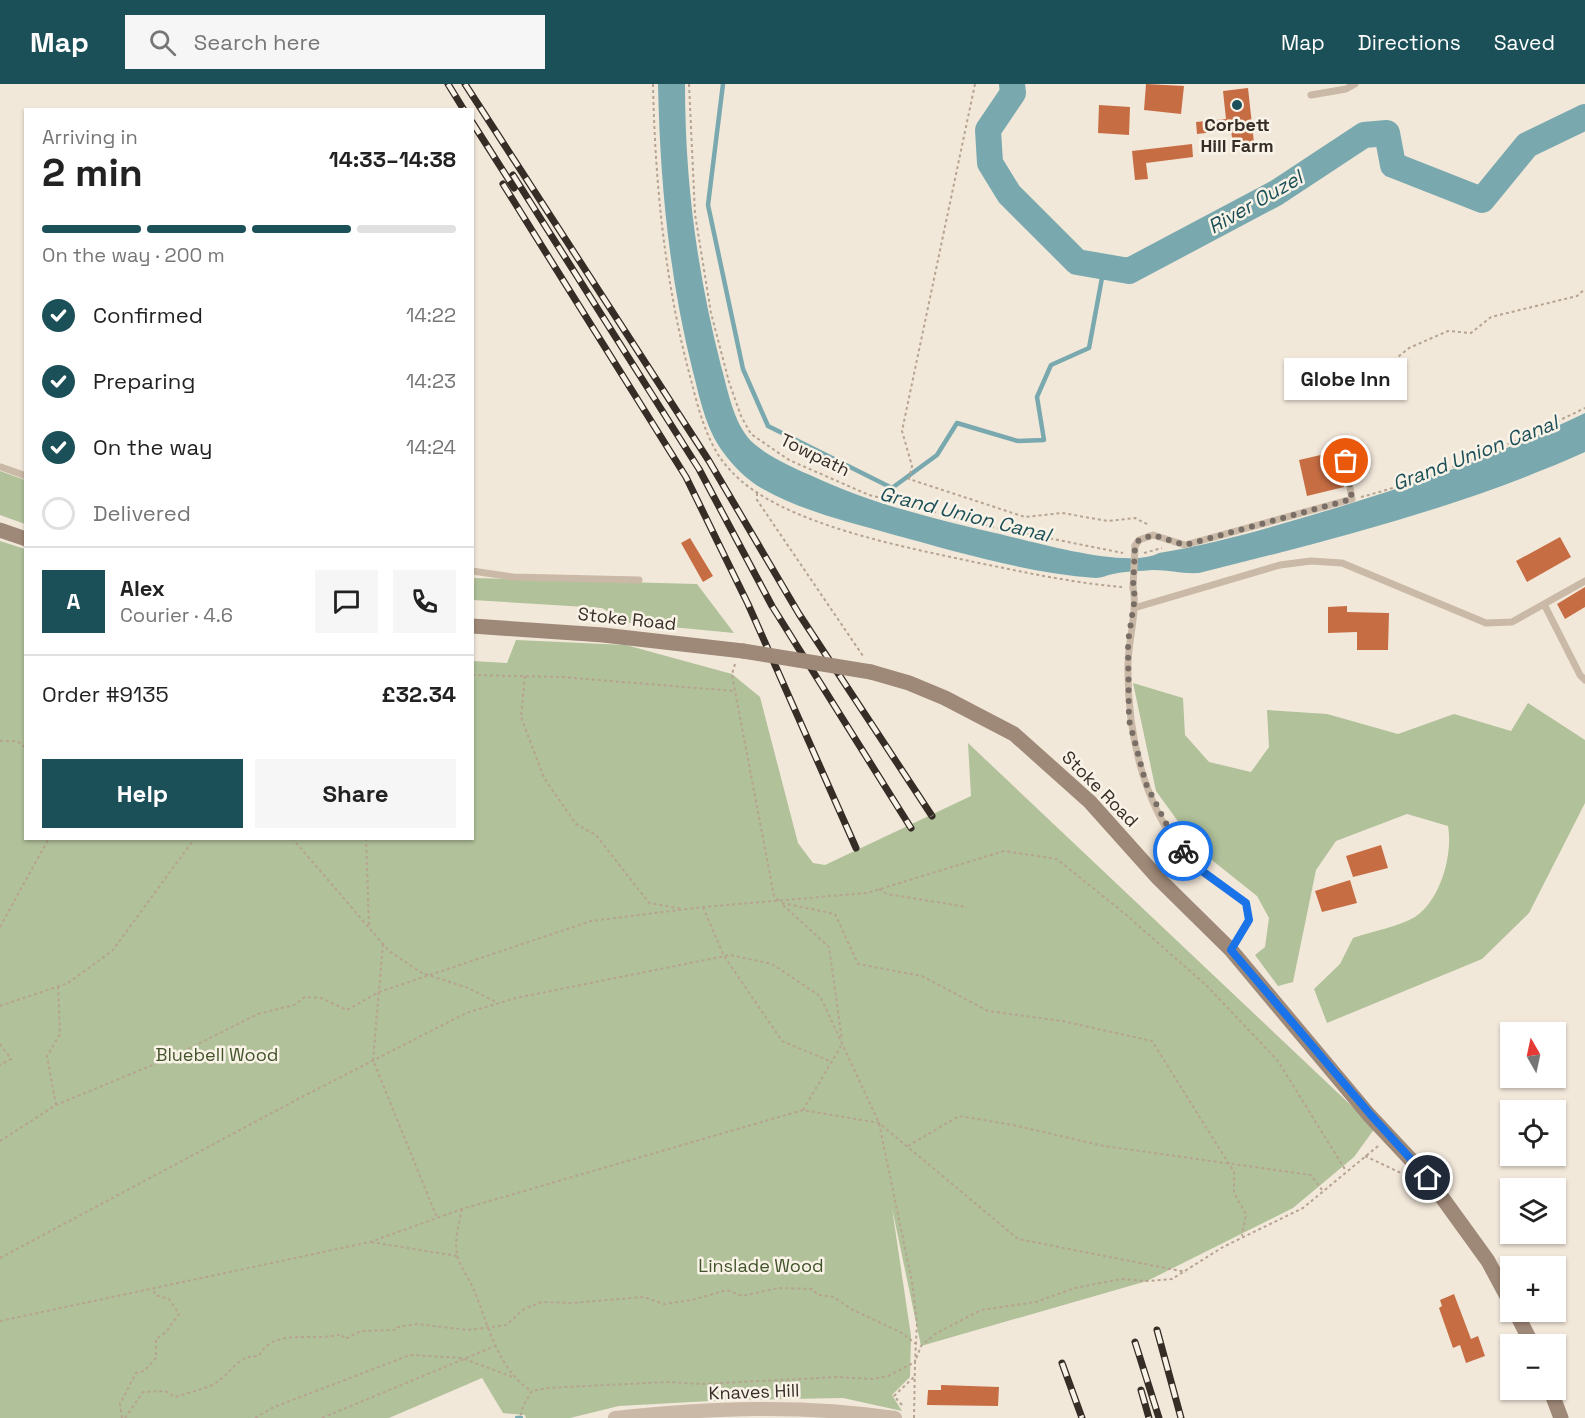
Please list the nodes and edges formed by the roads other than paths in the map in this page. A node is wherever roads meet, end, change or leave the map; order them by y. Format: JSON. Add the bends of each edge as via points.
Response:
{"nodes":[{"id":1,"x":1355,"y":84,"type":"edge"},
{"id":2,"x":1311,"y":95,"type":"dead end"},
{"id":3,"x":1342,"y":442,"type":"dead end"},
{"id":4,"x":1,"y":467,"type":"edge"},
{"id":5,"x":24,"y":475,"type":"edge"},
{"id":6,"x":0,"y":530,"type":"edge"},
{"id":7,"x":24,"y":538,"type":"edge"},
{"id":8,"x":474,"y":571,"type":"edge"},
{"id":9,"x":639,"y":580,"type":"dead end"},
{"id":10,"x":1585,"y":581,"type":"edge"},
{"id":11,"x":1544,"y":604,"type":"junction"},
{"id":12,"x":1134,"y":608,"type":"junction"},
{"id":13,"x":474,"y":626,"type":"edge"},
{"id":14,"x":1585,"y":680,"type":"edge"},
{"id":15,"x":1231,"y":950,"type":"junction"},
{"id":16,"x":1500,"y":1283,"type":"edge"},
{"id":17,"x":1555,"y":1400,"type":"edge"},
{"id":18,"x":839,"y":1414,"type":"edge"},
{"id":19,"x":615,"y":1418,"type":"edge"},
{"id":20,"x":895,"y":1418,"type":"edge"},
{"id":21,"x":1561,"y":1418,"type":"edge"}],
"edges":[{"from":1,"to":2,"type":"lane"},
{"from":3,"to":12,"type":"lane","bridge":true,"via":[[1352,499],[1185,545],[1153,535],[1139,540]]},
{"from":4,"to":5,"type":"lane"},
{"from":6,"to":7,"type":"street"},
{"from":8,"to":9,"type":"lane","via":[[513,577]]},
{"from":10,"to":11,"type":"lane"},
{"from":11,"to":12,"type":"lane","via":[[1512,622],[1486,623],[1342,563],[1311,561],[1280,565]]},
{"from":11,"to":14,"type":"lane"},
{"from":12,"to":15,"type":"lane","via":[[1128,642],[1128,685],[1129,720],[1137,757],[1175,841],[1198,868],[1246,903],[1249,920]]},
{"from":13,"to":15,"type":"street","name":"Stoke Road","bridge":true,"via":[[742,650],[871,672],[945,698],[1014,734],[1090,802],[1158,878]]},
{"from":15,"to":16,"type":"street","name":"Stoke Road","via":[[1428,1178]]},
{"from":17,"to":21,"type":"street"},
{"from":18,"to":19,"type":"street","name":"Knaves Hill","via":[[725,1410]]},
{"from":18,"to":20,"type":"street","name":"Knaves Hill"}]}
